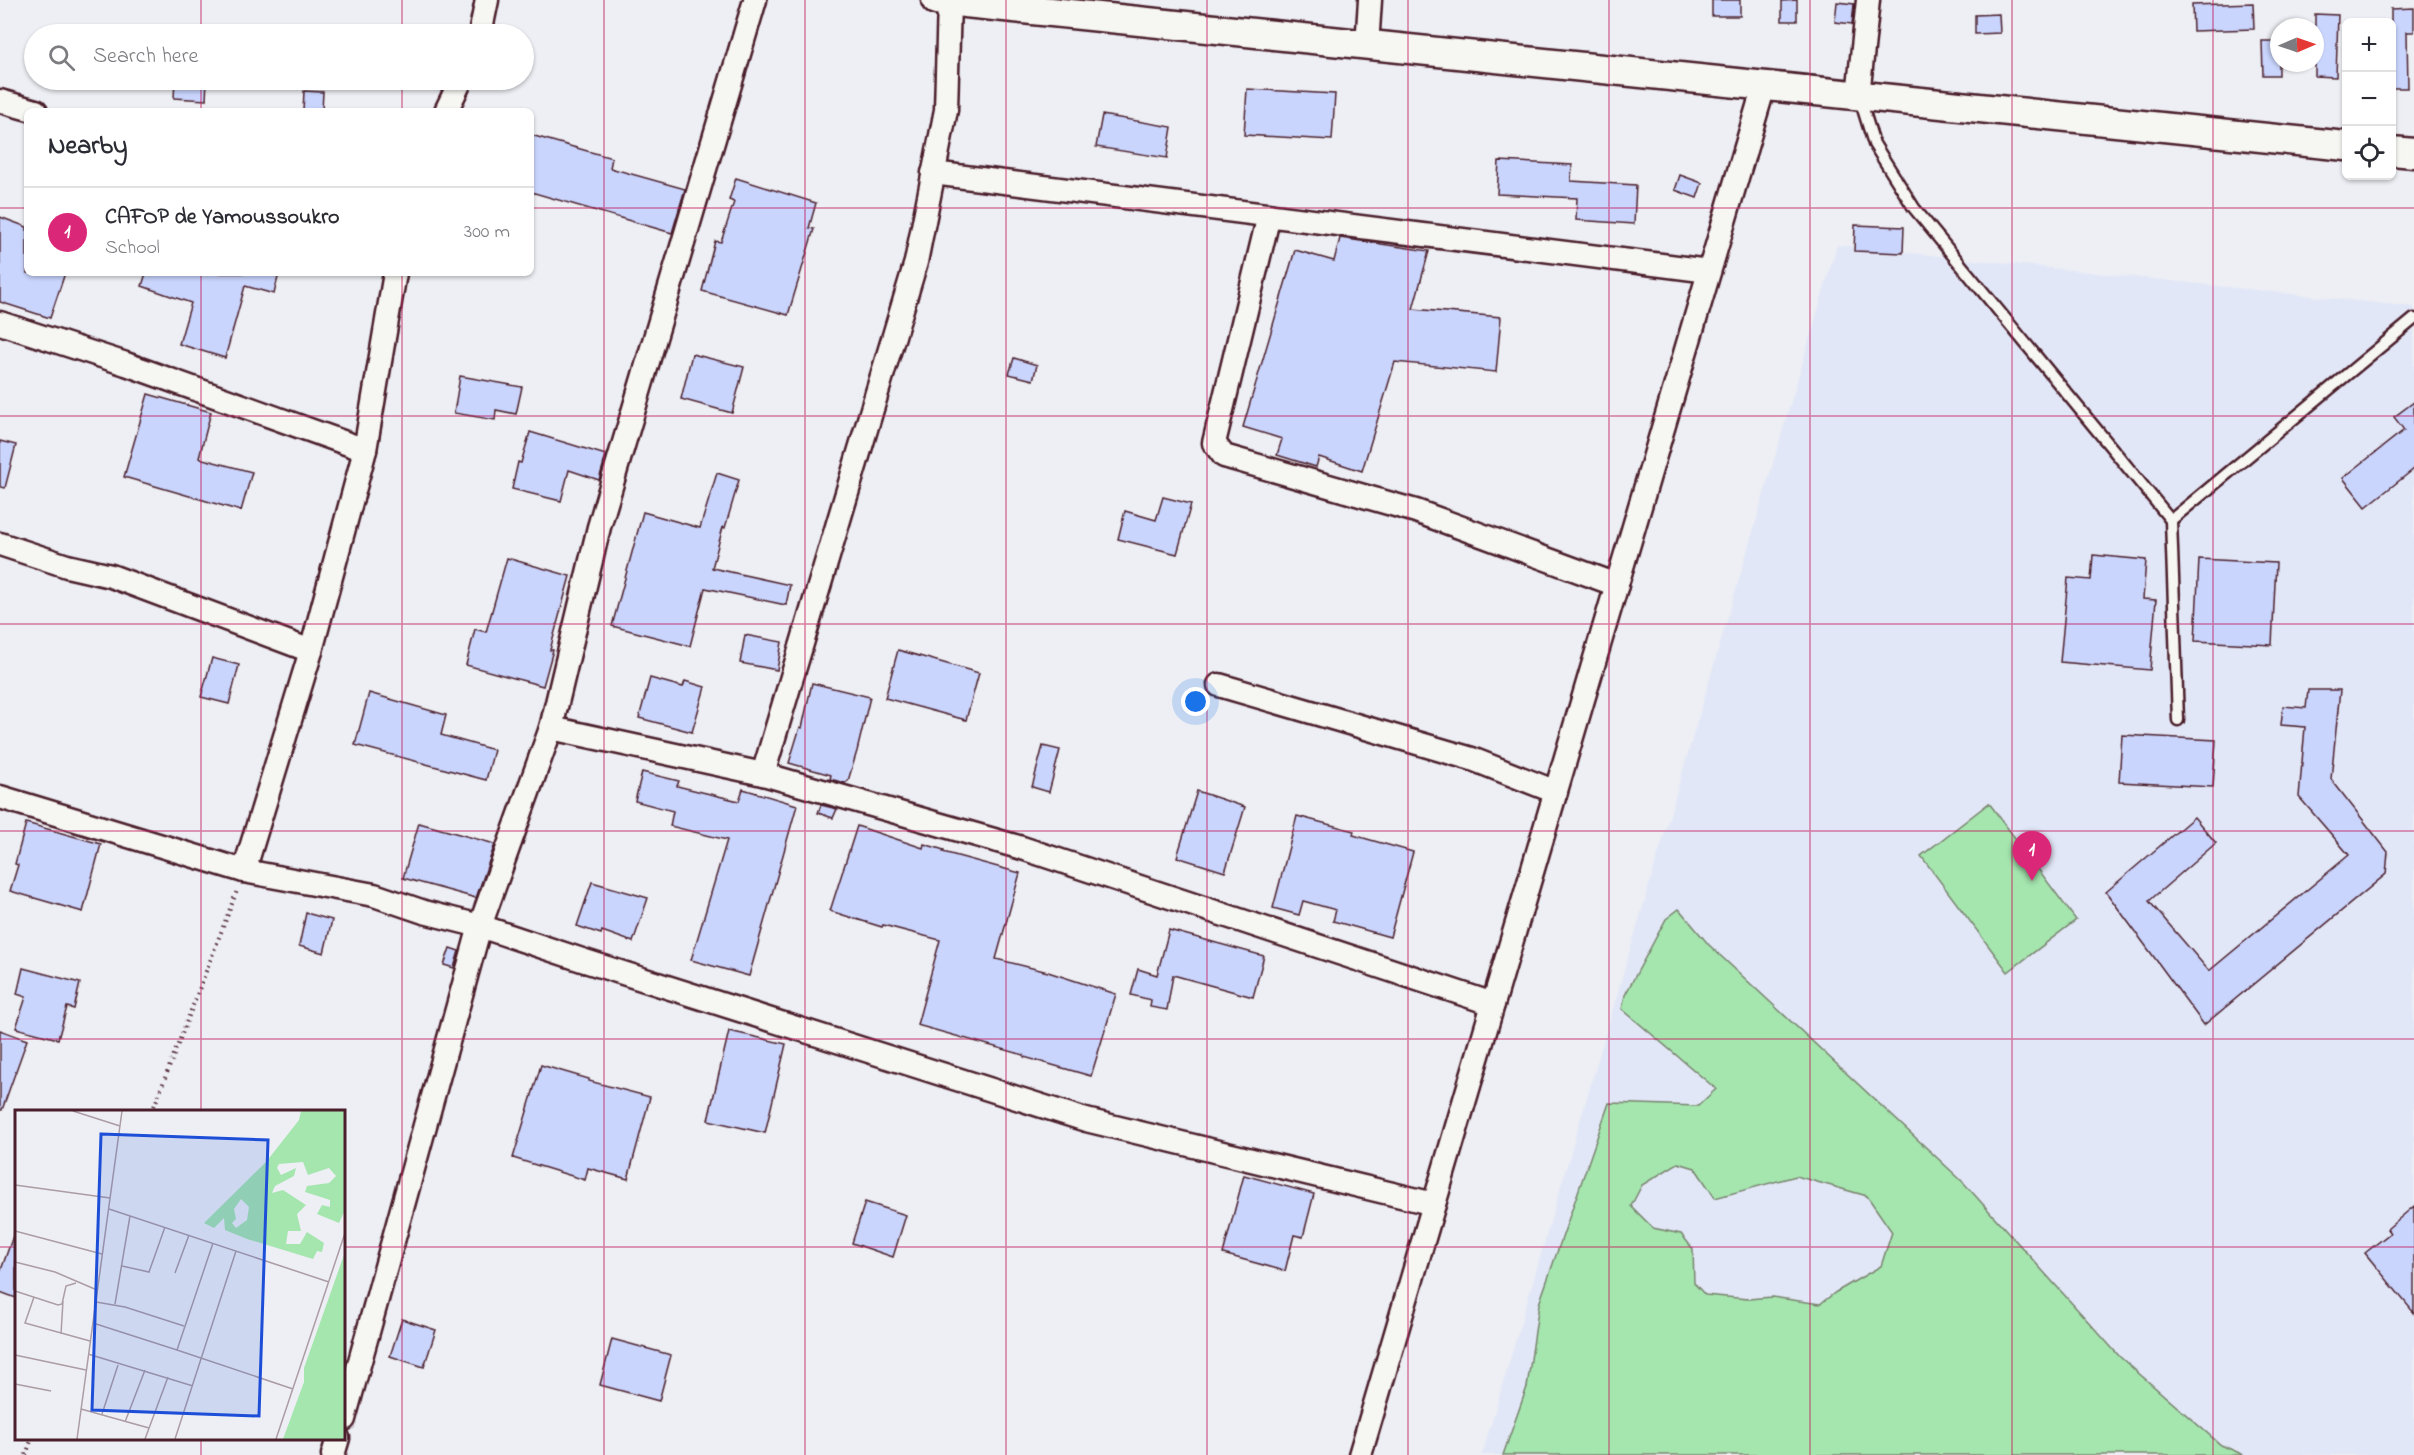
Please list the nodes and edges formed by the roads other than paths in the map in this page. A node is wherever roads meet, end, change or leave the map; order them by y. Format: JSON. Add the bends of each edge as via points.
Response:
{"nodes":[{"id":1,"x":488,"y":0,"type":"edge"},
{"id":2,"x":755,"y":0,"type":"edge"},
{"id":3,"x":1370,"y":0,"type":"edge"},
{"id":4,"x":1868,"y":0,"type":"edge"},
{"id":5,"x":943,"y":1,"type":"edge"},
{"id":6,"x":1055,"y":6,"type":"edge"},
{"id":7,"x":482,"y":24,"type":"edge"},
{"id":8,"x":1366,"y":46,"type":"junction"},
{"id":9,"x":1764,"y":86,"type":"junction"},
{"id":10,"x":457,"y":90,"type":"edge"},
{"id":11,"x":1858,"y":96,"type":"junction"},
{"id":12,"x":0,"y":101,"type":"edge"},
{"id":13,"x":25,"y":108,"type":"edge"},
{"id":14,"x":448,"y":108,"type":"edge"},
{"id":15,"x":2342,"y":146,"type":"edge"},
{"id":16,"x":2396,"y":151,"type":"edge"},
{"id":17,"x":2414,"y":153,"type":"edge"},
{"id":18,"x":933,"y":173,"type":"junction"},
{"id":19,"x":1269,"y":215,"type":"junction"},
{"id":20,"x":1709,"y":271,"type":"junction"},
{"id":21,"x":394,"y":276,"type":"edge"},
{"id":22,"x":2414,"y":319,"type":"edge"},
{"id":23,"x":0,"y":323,"type":"edge"},
{"id":24,"x":365,"y":450,"type":"junction"},
{"id":25,"x":2171,"y":520,"type":"junction"},
{"id":26,"x":0,"y":544,"type":"edge"},
{"id":27,"x":1617,"y":585,"type":"junction"},
{"id":28,"x":311,"y":651,"type":"junction"},
{"id":29,"x":1219,"y":685,"type":"dead end"},
{"id":30,"x":2178,"y":720,"type":"dead end"},
{"id":31,"x":551,"y":728,"type":"junction"},
{"id":32,"x":764,"y":774,"type":"junction"},
{"id":33,"x":1556,"y":792,"type":"junction"},
{"id":34,"x":0,"y":797,"type":"edge"},
{"id":35,"x":244,"y":871,"type":"junction"},
{"id":36,"x":480,"y":926,"type":"junction"},
{"id":37,"x":1493,"y":1004,"type":"junction"},
{"id":38,"x":1434,"y":1204,"type":"junction"},
{"id":39,"x":345,"y":1415,"type":"edge"},
{"id":40,"x":337,"y":1440,"type":"edge"},
{"id":41,"x":333,"y":1455,"type":"edge"},
{"id":42,"x":1360,"y":1455,"type":"edge"}],
"edges":[{"from":1,"to":7,"type":"street"},
{"from":2,"to":31,"type":"street","via":[[598,527]]},
{"from":3,"to":8,"type":"street"},
{"from":4,"to":11,"type":"street"},
{"from":5,"to":6,"type":"street"},
{"from":5,"to":18,"type":"street","via":[[946,110]]},
{"from":6,"to":8,"type":"street"},
{"from":8,"to":9,"type":"street"},
{"from":9,"to":11,"type":"street"},
{"from":9,"to":20,"type":"street"},
{"from":10,"to":14,"type":"street"},
{"from":11,"to":15,"type":"street"},
{"from":11,"to":25,"type":"lane","via":[[1874,144],[1914,208]]},
{"from":12,"to":13,"type":"street"},
{"from":16,"to":17,"type":"street"},
{"from":18,"to":19,"type":"street"},
{"from":18,"to":32,"type":"street","via":[[916,262]]},
{"from":19,"to":20,"type":"street"},
{"from":19,"to":27,"type":"street","via":[[1214,443],[1224,456],[1416,512]]},
{"from":20,"to":27,"type":"street"},
{"from":21,"to":24,"type":"street"},
{"from":22,"to":25,"type":"lane"},
{"from":23,"to":24,"type":"street"},
{"from":24,"to":28,"type":"street"},
{"from":25,"to":30,"type":"lane"},
{"from":26,"to":28,"type":"street","via":[[111,576]]},
{"from":27,"to":33,"type":"street"},
{"from":28,"to":35,"type":"street"},
{"from":29,"to":33,"type":"street","via":[[1472,759]]},
{"from":31,"to":32,"type":"street"},
{"from":31,"to":36,"type":"street"},
{"from":32,"to":37,"type":"street","via":[[1022,848]]},
{"from":33,"to":37,"type":"street"},
{"from":34,"to":35,"type":"street"},
{"from":35,"to":36,"type":"street","via":[[374,895]]},
{"from":36,"to":38,"type":"street","via":[[1086,1120]]},
{"from":36,"to":39,"type":"street"},
{"from":37,"to":38,"type":"street"},
{"from":38,"to":42,"type":"street"},
{"from":40,"to":41,"type":"street"}]}
